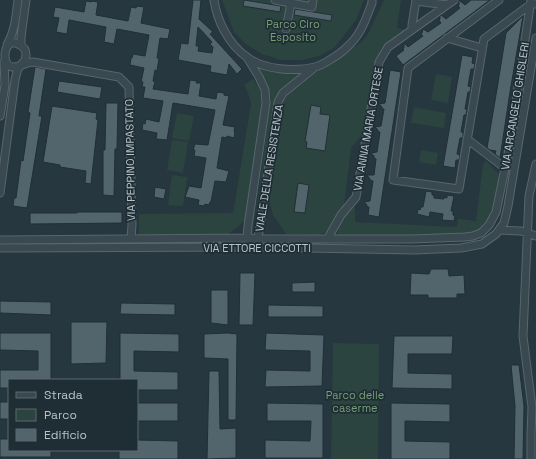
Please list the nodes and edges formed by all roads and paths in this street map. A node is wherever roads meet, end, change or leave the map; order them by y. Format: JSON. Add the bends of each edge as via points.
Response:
{"nodes":[{"id":1,"x":18,"y":0,"type":"edge"},
{"id":2,"x":26,"y":0,"type":"edge"},
{"id":3,"x":214,"y":0,"type":"edge"},
{"id":4,"x":275,"y":0,"type":"edge"},
{"id":5,"x":314,"y":0,"type":"edge"},
{"id":6,"x":416,"y":0,"type":"edge"},
{"id":7,"x":454,"y":0,"type":"edge"},
{"id":8,"x":498,"y":0,"type":"edge"},
{"id":9,"x":374,"y":1,"type":"edge"},
{"id":10,"x":291,"y":3,"type":"junction"},
{"id":11,"x":533,"y":3,"type":"edge"},
{"id":12,"x":447,"y":5,"type":"junction"},
{"id":13,"x":286,"y":29,"type":"dead end"},
{"id":14,"x":412,"y":29,"type":"junction"},
{"id":15,"x":447,"y":38,"type":"junction"},
{"id":16,"x":536,"y":38,"type":"edge"},
{"id":17,"x":21,"y":45,"type":"junction"},
{"id":18,"x":3,"y":48,"type":"edge"},
{"id":19,"x":482,"y":48,"type":"junction"},
{"id":20,"x":26,"y":53,"type":"junction"},
{"id":21,"x":247,"y":58,"type":"junction"},
{"id":22,"x":2,"y":60,"type":"edge"},
{"id":23,"x":33,"y":62,"type":"junction"},
{"id":24,"x":20,"y":66,"type":"junction"},
{"id":25,"x":316,"y":67,"type":"junction"},
{"id":26,"x":0,"y":116,"type":"edge"},
{"id":27,"x":467,"y":139,"type":"junction"},
{"id":28,"x":536,"y":164,"type":"edge"},
{"id":29,"x":505,"y":168,"type":"junction"},
{"id":30,"x":0,"y":193,"type":"edge"},
{"id":31,"x":496,"y":212,"type":"joint"},
{"id":32,"x":504,"y":223,"type":"joint"},
{"id":33,"x":499,"y":230,"type":"junction"},
{"id":34,"x":528,"y":233,"type":"junction"},
{"id":35,"x":536,"y":236,"type":"edge"},
{"id":36,"x":247,"y":238,"type":"junction"},
{"id":37,"x":258,"y":238,"type":"junction"},
{"id":38,"x":328,"y":238,"type":"junction"},
{"id":39,"x":131,"y":239,"type":"junction"},
{"id":40,"x":0,"y":240,"type":"edge"},
{"id":41,"x":0,"y":248,"type":"edge"},
{"id":42,"x":252,"y":248,"type":"junction"},
{"id":43,"x":530,"y":459,"type":"edge"}],
"edges":[{"from":1,"to":18,"type":"street","via":[[15,26]]},
{"from":2,"to":17,"type":"street"},
{"from":3,"to":21,"type":"street","name":"VIALE DELLA RESISTENZA","via":[[223,28]]},
{"from":4,"to":10,"type":"street"},
{"from":5,"to":10,"type":"street","via":[[312,7]]},
{"from":6,"to":12,"type":"street"},
{"from":6,"to":14,"type":"street"},
{"from":7,"to":12,"type":"street","name":"VIA ANNA MARIA ORTESE"},
{"from":8,"to":15,"type":"street"},
{"from":9,"to":25,"type":"street","name":"VIALE DELLA RESISTENZA","via":[[360,33],[346,48]]},
{"from":10,"to":13,"type":"street"},
{"from":11,"to":19,"type":"street","via":[[484,39]]},
{"from":11,"to":29,"type":"street","name":"VIA ARCANGELO GHISLERI"},
{"from":12,"to":14,"type":"street","name":"VIA ANNA MARIA ORTESE"},
{"from":14,"to":38,"type":"street","name":"VIA ANNA MARIA ORTESE","via":[[388,47],[379,62],[356,197]]},
{"from":15,"to":19,"type":"street"},
{"from":15,"to":27,"type":"street","via":[[408,68],[393,180],[458,189]]},
{"from":16,"to":32,"type":"street","name":"VIA ARCANGELO GHISLERI"},
{"from":17,"to":18,"type":"street","via":[[13,43]]},
{"from":17,"to":20,"type":"street"},
{"from":18,"to":22,"type":"street"},
{"from":19,"to":27,"type":"street"},
{"from":20,"to":23,"type":"street"},
{"from":20,"to":24,"type":"street","via":[[26,58]]},
{"from":21,"to":25,"type":"street","name":"VIALE DELLA RESISTENZA","via":[[277,68],[295,70]]},
{"from":21,"to":36,"type":"street","name":"VIALE DELLA RESISTENZA","via":[[265,90],[266,104]]},
{"from":22,"to":24,"type":"street","via":[[11,67]]},
{"from":22,"to":26,"type":"street","via":[[5,85]]},
{"from":23,"to":24,"type":"street","name":"VIA PEPPINO IMPASTATO"},
{"from":23,"to":39,"type":"street","name":"VIA PEPPINO IMPASTATO","via":[[119,77],[129,87]]},
{"from":24,"to":30,"type":"street","via":[[15,80]]},
{"from":25,"to":37,"type":"street","name":"VIALE DELLA RESISTENZA","via":[[283,93],[278,102]]},
{"from":27,"to":29,"type":"street"},
{"from":28,"to":34,"type":"street","via":[[529,196]]},
{"from":29,"to":31,"type":"street","name":"VIA ARCANGELO GHISLERI"},
{"from":31,"to":38,"type":"street","name":"VIA ETTORE CICCOTTI","via":[[489,225],[481,233],[473,236],[412,239]]},
{"from":32,"to":33,"type":"street","name":"VIA ETTORE CICCOTTI"},
{"from":33,"to":34,"type":"street"},
{"from":33,"to":42,"type":"street","name":"VIA ETTORE CICCOTTI","via":[[482,244],[461,248]]},
{"from":34,"to":35,"type":"street"},
{"from":34,"to":43,"type":"street","via":[[523,336],[532,407]]},
{"from":36,"to":37,"type":"street","name":"VIA ETTORE CICCOTTI"},
{"from":36,"to":39,"type":"street","name":"VIA ETTORE CICCOTTI"},
{"from":36,"to":42,"type":"street"},
{"from":37,"to":38,"type":"street","name":"VIA ETTORE CICCOTTI"},
{"from":37,"to":42,"type":"street"},
{"from":39,"to":40,"type":"street","name":"VIA ETTORE CICCOTTI"},
{"from":41,"to":42,"type":"street","name":"VIA ETTORE CICCOTTI"}]}
